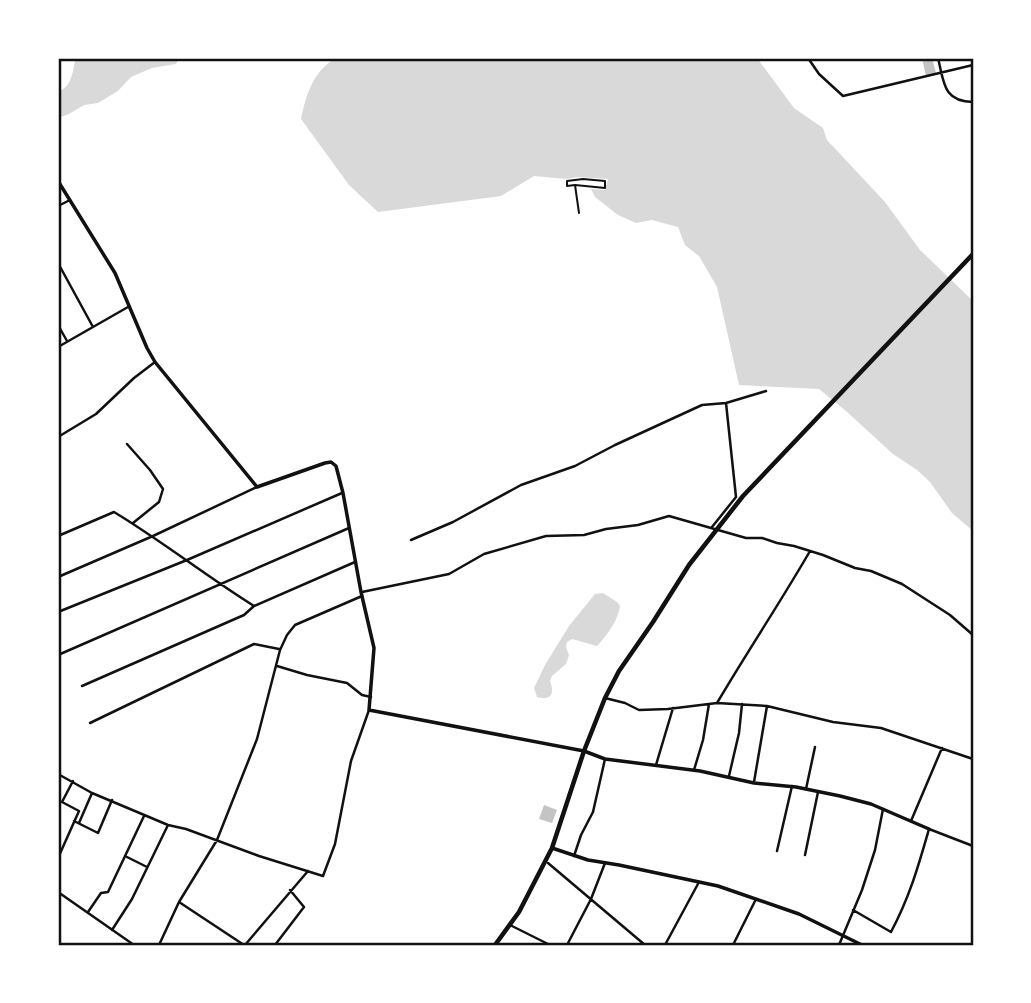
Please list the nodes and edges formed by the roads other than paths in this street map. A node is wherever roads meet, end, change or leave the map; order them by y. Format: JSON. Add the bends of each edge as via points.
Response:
{"nodes":[{"id":1,"x":808,"y":58,"type":"edge"},
{"id":2,"x":938,"y":58,"type":"edge"},
{"id":3,"x":973,"y":65,"type":"edge"},
{"id":4,"x":942,"y":74,"type":"junction"},
{"id":5,"x":973,"y":102,"type":"edge"},
{"id":6,"x":58,"y":181,"type":"edge"},
{"id":7,"x":70,"y":200,"type":"junction"},
{"id":8,"x":58,"y":206,"type":"edge"},
{"id":9,"x":973,"y":254,"type":"edge"},
{"id":10,"x":58,"y":263,"type":"edge"},
{"id":11,"x":129,"y":306,"type":"junction"},
{"id":12,"x":58,"y":326,"type":"edge"},
{"id":13,"x":93,"y":327,"type":"junction"},
{"id":14,"x":68,"y":341,"type":"junction"},
{"id":15,"x":58,"y":347,"type":"edge"},
{"id":16,"x":155,"y":362,"type":"junction"},
{"id":17,"x":766,"y":391,"type":"dead end"},
{"id":18,"x":726,"y":403,"type":"junction"},
{"id":19,"x":58,"y":437,"type":"edge"},
{"id":20,"x":127,"y":444,"type":"dead end"},
{"id":21,"x":257,"y":487,"type":"junction"},
{"id":22,"x":343,"y":493,"type":"junction"},
{"id":23,"x":133,"y":523,"type":"junction"},
{"id":24,"x":712,"y":527,"type":"junction"},
{"id":25,"x":349,"y":528,"type":"junction"},
{"id":26,"x":58,"y":536,"type":"edge"},
{"id":27,"x":153,"y":536,"type":"junction"},
{"id":28,"x":411,"y":540,"type":"dead end"},
{"id":29,"x":810,"y":551,"type":"junction"},
{"id":30,"x":187,"y":560,"type":"junction"},
{"id":31,"x":355,"y":562,"type":"junction"},
{"id":32,"x":58,"y":577,"type":"edge"},
{"id":33,"x":219,"y":584,"type":"junction"},
{"id":34,"x":361,"y":594,"type":"junction"},
{"id":35,"x":254,"y":606,"type":"junction"},
{"id":36,"x":58,"y":612,"type":"edge"},
{"id":37,"x":973,"y":635,"type":"edge"},
{"id":38,"x":280,"y":650,"type":"junction"},
{"id":39,"x":58,"y":654,"type":"edge"},
{"id":40,"x":277,"y":666,"type":"junction"},
{"id":41,"x":82,"y":685,"type":"dead end"},
{"id":42,"x":371,"y":697,"type":"junction"},
{"id":43,"x":605,"y":698,"type":"junction"},
{"id":44,"x":717,"y":703,"type":"junction"},
{"id":45,"x":709,"y":704,"type":"junction"},
{"id":46,"x":742,"y":704,"type":"junction"},
{"id":47,"x":767,"y":706,"type":"junction"},
{"id":48,"x":673,"y":708,"type":"junction"},
{"id":49,"x":369,"y":710,"type":"junction"},
{"id":50,"x":90,"y":723,"type":"dead end"},
{"id":51,"x":815,"y":747,"type":"dead end"},
{"id":52,"x":942,"y":748,"type":"junction"},
{"id":53,"x":584,"y":751,"type":"junction"},
{"id":54,"x":605,"y":758,"type":"junction"},
{"id":55,"x":973,"y":759,"type":"edge"},
{"id":56,"x":656,"y":765,"type":"junction"},
{"id":57,"x":694,"y":770,"type":"junction"},
{"id":58,"x":58,"y":774,"type":"edge"},
{"id":59,"x":729,"y":778,"type":"junction"},
{"id":60,"x":73,"y":781,"type":"junction"},
{"id":61,"x":754,"y":783,"type":"junction"},
{"id":62,"x":792,"y":786,"type":"junction"},
{"id":63,"x":806,"y":789,"type":"junction"},
{"id":64,"x":818,"y":792,"type":"junction"},
{"id":65,"x":92,"y":793,"type":"junction"},
{"id":66,"x":112,"y":800,"type":"junction"},
{"id":67,"x":883,"y":809,"type":"junction"},
{"id":68,"x":144,"y":816,"type":"junction"},
{"id":69,"x":74,"y":821,"type":"junction"},
{"id":70,"x":911,"y":821,"type":"junction"},
{"id":71,"x":79,"y":823,"type":"junction"},
{"id":72,"x":168,"y":825,"type":"junction"},
{"id":73,"x":929,"y":828,"type":"junction"},
{"id":74,"x":973,"y":839,"type":"edge"},
{"id":75,"x":217,"y":840,"type":"junction"},
{"id":76,"x":972,"y":845,"type":"edge"},
{"id":77,"x":552,"y":848,"type":"junction"},
{"id":78,"x":777,"y":851,"type":"dead end"},
{"id":79,"x":805,"y":855,"type":"dead end"},
{"id":80,"x":125,"y":856,"type":"junction"},
{"id":81,"x":574,"y":856,"type":"junction"},
{"id":82,"x":58,"y":858,"type":"edge"},
{"id":83,"x":548,"y":863,"type":"dead end"},
{"id":84,"x":605,"y":863,"type":"junction"},
{"id":85,"x":147,"y":867,"type":"junction"},
{"id":86,"x":308,"y":871,"type":"junction"},
{"id":87,"x":699,"y":882,"type":"junction"},
{"id":88,"x":290,"y":890,"type":"junction"},
{"id":89,"x":58,"y":892,"type":"edge"},
{"id":90,"x":591,"y":899,"type":"junction"},
{"id":91,"x":756,"y":899,"type":"junction"},
{"id":92,"x":179,"y":902,"type":"junction"},
{"id":93,"x":853,"y":911,"type":"junction"},
{"id":94,"x":89,"y":912,"type":"junction"},
{"id":95,"x":510,"y":925,"type":"junction"},
{"id":96,"x":112,"y":930,"type":"junction"},
{"id":97,"x":843,"y":935,"type":"junction"},
{"id":98,"x":134,"y":945,"type":"edge"},
{"id":99,"x":159,"y":945,"type":"edge"},
{"id":100,"x":245,"y":945,"type":"edge"},
{"id":101,"x":275,"y":945,"type":"edge"},
{"id":102,"x":495,"y":945,"type":"edge"},
{"id":103,"x":550,"y":945,"type":"edge"},
{"id":104,"x":567,"y":945,"type":"edge"},
{"id":105,"x":645,"y":945,"type":"edge"},
{"id":106,"x":665,"y":945,"type":"edge"},
{"id":107,"x":734,"y":945,"type":"edge"},
{"id":108,"x":839,"y":945,"type":"edge"},
{"id":109,"x":862,"y":945,"type":"edge"}],
"edges":[{"from":1,"to":4,"type":"street","via":[[843,96]]},
{"from":2,"to":4,"type":"street"},
{"from":3,"to":4,"type":"street"},
{"from":4,"to":5,"type":"street","via":[[951,96]]},
{"from":6,"to":7,"type":"street"},
{"from":7,"to":8,"type":"street"},
{"from":7,"to":11,"type":"street","via":[[115,273]]},
{"from":9,"to":43,"type":"main road","via":[[743,496],[689,565]]},
{"from":10,"to":13,"type":"street"},
{"from":11,"to":13,"type":"street"},
{"from":11,"to":16,"type":"street"},
{"from":12,"to":14,"type":"street"},
{"from":13,"to":14,"type":"street"},
{"from":14,"to":15,"type":"street"},
{"from":16,"to":19,"type":"street","via":[[96,414]]},
{"from":16,"to":21,"type":"street"},
{"from":17,"to":18,"type":"street"},
{"from":18,"to":24,"type":"street","via":[[736,497]]},
{"from":18,"to":28,"type":"street","via":[[702,405],[575,466],[521,485]]},
{"from":20,"to":23,"type":"street","via":[[163,489],[159,502]]},
{"from":21,"to":22,"type":"street","via":[[331,462]]},
{"from":21,"to":27,"type":"street"},
{"from":22,"to":25,"type":"street"},
{"from":22,"to":30,"type":"street"},
{"from":23,"to":26,"type":"street","via":[[114,512]]},
{"from":23,"to":27,"type":"street"},
{"from":24,"to":29,"type":"street"},
{"from":24,"to":34,"type":"street","via":[[669,516],[584,535],[546,536],[484,554],[449,575]]},
{"from":25,"to":31,"type":"street"},
{"from":25,"to":33,"type":"street"},
{"from":27,"to":30,"type":"street"},
{"from":27,"to":32,"type":"street"},
{"from":29,"to":37,"type":"street","via":[[902,584]]},
{"from":29,"to":44,"type":"street"},
{"from":30,"to":33,"type":"street"},
{"from":30,"to":36,"type":"street"},
{"from":31,"to":34,"type":"street"},
{"from":31,"to":35,"type":"street"},
{"from":33,"to":35,"type":"street"},
{"from":33,"to":39,"type":"street"},
{"from":34,"to":38,"type":"street","via":[[295,625]]},
{"from":34,"to":42,"type":"street","via":[[374,648]]},
{"from":35,"to":41,"type":"street","via":[[244,615]]},
{"from":38,"to":40,"type":"street"},
{"from":38,"to":50,"type":"street","via":[[254,644]]},
{"from":40,"to":42,"type":"street","via":[[347,683]]},
{"from":40,"to":75,"type":"street","via":[[257,739]]},
{"from":42,"to":49,"type":"street"},
{"from":43,"to":48,"type":"street","via":[[639,710]]},
{"from":43,"to":53,"type":"main road"},
{"from":44,"to":45,"type":"street"},
{"from":44,"to":46,"type":"street"},
{"from":45,"to":48,"type":"street"},
{"from":45,"to":57,"type":"street"},
{"from":46,"to":47,"type":"street"},
{"from":46,"to":59,"type":"street"},
{"from":47,"to":52,"type":"street","via":[[881,728]]},
{"from":47,"to":61,"type":"street"},
{"from":48,"to":56,"type":"street"},
{"from":49,"to":53,"type":"street"},
{"from":49,"to":86,"type":"street","via":[[351,761],[335,844],[323,876]]},
{"from":51,"to":63,"type":"street"},
{"from":52,"to":55,"type":"street"},
{"from":52,"to":70,"type":"street"},
{"from":53,"to":54,"type":"street"},
{"from":53,"to":77,"type":"main road"},
{"from":54,"to":56,"type":"street"},
{"from":54,"to":81,"type":"street","via":[[593,812]]},
{"from":56,"to":57,"type":"street"},
{"from":57,"to":59,"type":"street"},
{"from":58,"to":60,"type":"street"},
{"from":59,"to":61,"type":"street"},
{"from":60,"to":65,"type":"street"},
{"from":60,"to":69,"type":"street","via":[[62,802],[79,811]]},
{"from":61,"to":62,"type":"street"},
{"from":62,"to":63,"type":"street"},
{"from":62,"to":78,"type":"street"},
{"from":63,"to":64,"type":"street"},
{"from":64,"to":67,"type":"street"},
{"from":64,"to":79,"type":"street"},
{"from":65,"to":66,"type":"street"},
{"from":65,"to":71,"type":"street"},
{"from":66,"to":68,"type":"street"},
{"from":66,"to":71,"type":"street","via":[[98,833]]},
{"from":67,"to":70,"type":"street"},
{"from":67,"to":93,"type":"street","via":[[875,850]]},
{"from":68,"to":72,"type":"street"},
{"from":68,"to":80,"type":"street"},
{"from":69,"to":71,"type":"street"},
{"from":69,"to":82,"type":"street"},
{"from":70,"to":73,"type":"street"},
{"from":72,"to":75,"type":"street"},
{"from":72,"to":85,"type":"street"},
{"from":73,"to":76,"type":"street"},
{"from":73,"to":93,"type":"street","via":[[905,906],[891,932]]},
{"from":74,"to":76,"type":"street"},
{"from":75,"to":86,"type":"street"},
{"from":75,"to":92,"type":"street"},
{"from":77,"to":81,"type":"street"},
{"from":77,"to":95,"type":"main road"},
{"from":80,"to":85,"type":"street"},
{"from":80,"to":94,"type":"street","via":[[108,892],[101,893]]},
{"from":81,"to":84,"type":"street"},
{"from":83,"to":90,"type":"street"},
{"from":84,"to":87,"type":"street"},
{"from":84,"to":90,"type":"street"},
{"from":85,"to":96,"type":"street"},
{"from":86,"to":88,"type":"street"},
{"from":87,"to":91,"type":"street"},
{"from":87,"to":106,"type":"street"},
{"from":88,"to":100,"type":"street"},
{"from":88,"to":101,"type":"street","via":[[304,907]]},
{"from":89,"to":94,"type":"street"},
{"from":90,"to":104,"type":"street"},
{"from":90,"to":105,"type":"street"},
{"from":91,"to":97,"type":"street"},
{"from":91,"to":107,"type":"street"},
{"from":92,"to":99,"type":"street"},
{"from":92,"to":100,"type":"street"},
{"from":93,"to":97,"type":"street"},
{"from":94,"to":96,"type":"street"},
{"from":95,"to":102,"type":"main road"},
{"from":95,"to":103,"type":"street"},
{"from":96,"to":98,"type":"street"},
{"from":97,"to":108,"type":"street"},
{"from":97,"to":109,"type":"street"}]}
